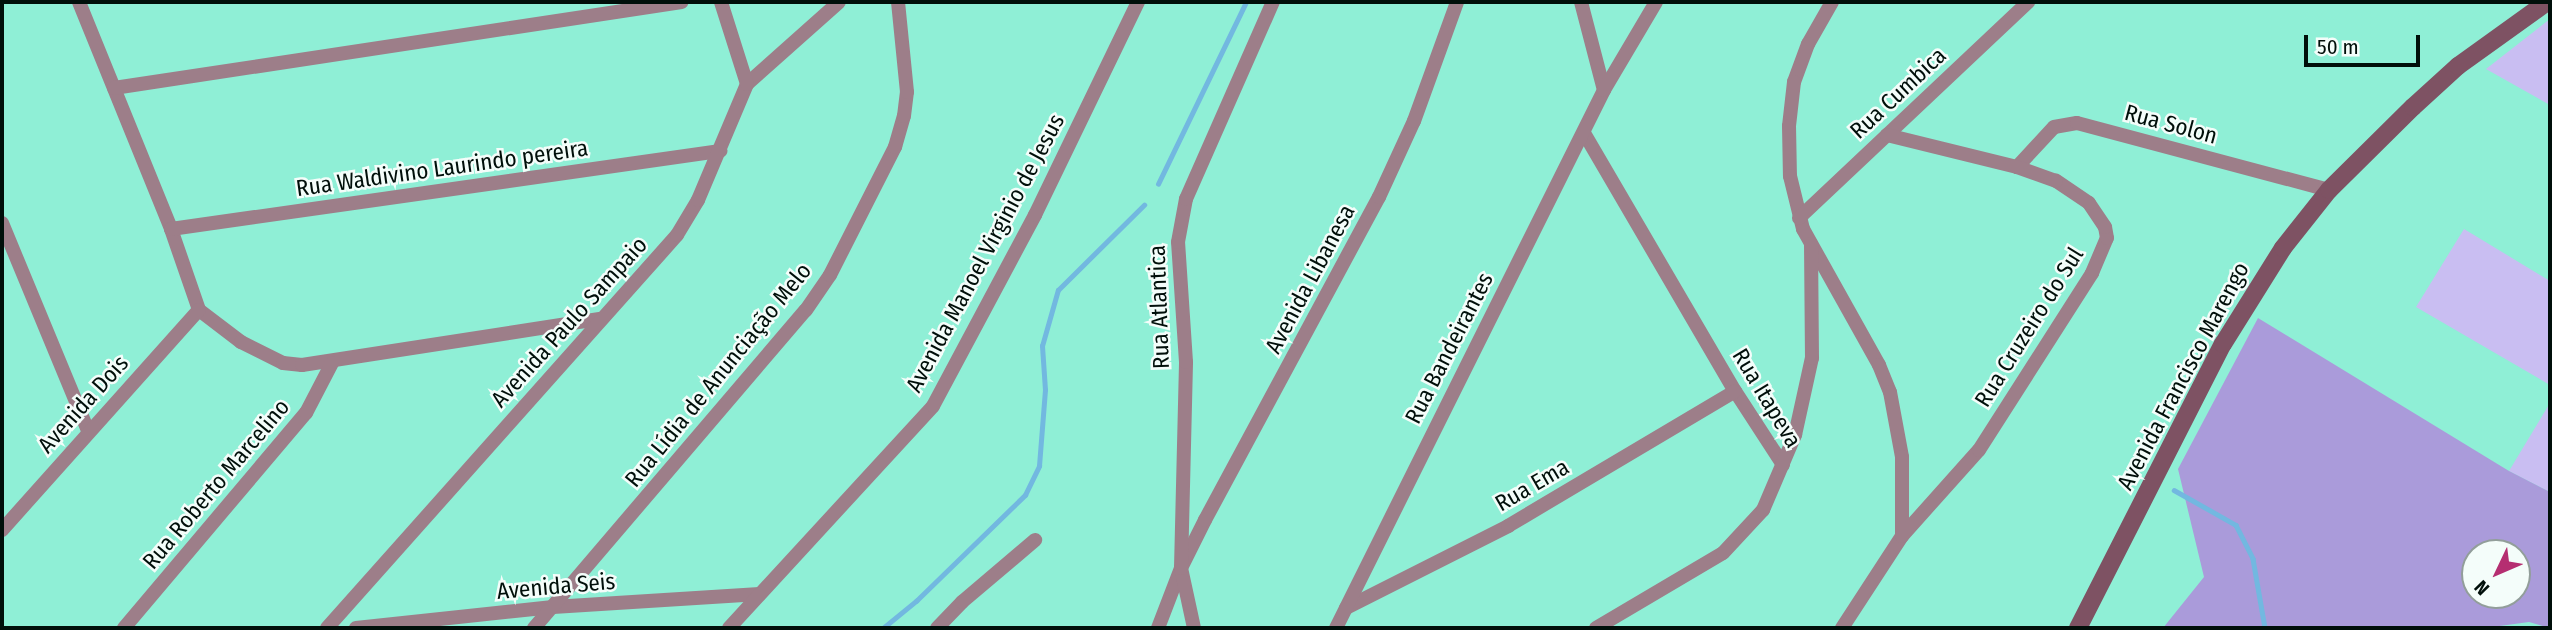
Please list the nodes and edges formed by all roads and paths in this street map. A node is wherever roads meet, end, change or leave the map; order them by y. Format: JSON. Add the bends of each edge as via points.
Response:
{"nodes":[{"id":1,"x":79,"y":2,"type":"edge"},
{"id":2,"x":682,"y":2,"type":"edge"},
{"id":3,"x":721,"y":2,"type":"edge"},
{"id":4,"x":839,"y":2,"type":"edge"},
{"id":5,"x":898,"y":2,"type":"edge"},
{"id":6,"x":1138,"y":2,"type":"edge"},
{"id":7,"x":1273,"y":2,"type":"edge"},
{"id":8,"x":1457,"y":2,"type":"edge"},
{"id":9,"x":1581,"y":2,"type":"edge"},
{"id":10,"x":1832,"y":2,"type":"edge"},
{"id":11,"x":2028,"y":2,"type":"edge"},
{"id":12,"x":2547,"y":2,"type":"edge"},
{"id":13,"x":1652,"y":5,"type":"edge"},
{"id":14,"x":747,"y":84,"type":"junction"},
{"id":15,"x":114,"y":88,"type":"junction"},
{"id":16,"x":1604,"y":90,"type":"junction"},
{"id":17,"x":1584,"y":133,"type":"junction"},
{"id":18,"x":1887,"y":135,"type":"junction"},
{"id":19,"x":720,"y":151,"type":"junction"},
{"id":20,"x":2017,"y":167,"type":"junction"},
{"id":21,"x":2329,"y":190,"type":"junction"},
{"id":22,"x":1799,"y":218,"type":"junction"},
{"id":23,"x":2,"y":223,"type":"edge"},
{"id":24,"x":171,"y":229,"type":"junction"},
{"id":25,"x":1812,"y":241,"type":"junction"},
{"id":26,"x":199,"y":310,"type":"junction"},
{"id":27,"x":599,"y":319,"type":"junction"},
{"id":28,"x":332,"y":363,"type":"junction"},
{"id":29,"x":1735,"y":391,"type":"junction"},
{"id":30,"x":88,"y":431,"type":"junction"},
{"id":31,"x":1783,"y":465,"type":"junction"},
{"id":32,"x":2,"y":530,"type":"edge"},
{"id":33,"x":1902,"y":536,"type":"junction"},
{"id":34,"x":1035,"y":540,"type":"dead end"},
{"id":35,"x":1181,"y":568,"type":"junction"},
{"id":36,"x":760,"y":594,"type":"junction"},
{"id":37,"x":554,"y":607,"type":"junction"},
{"id":38,"x":1346,"y":608,"type":"junction"},
{"id":39,"x":124,"y":628,"type":"edge"},
{"id":40,"x":327,"y":628,"type":"edge"},
{"id":41,"x":356,"y":628,"type":"edge"},
{"id":42,"x":534,"y":628,"type":"edge"},
{"id":43,"x":729,"y":628,"type":"edge"},
{"id":44,"x":937,"y":628,"type":"edge"},
{"id":45,"x":1158,"y":628,"type":"edge"},
{"id":46,"x":1194,"y":628,"type":"edge"},
{"id":47,"x":1336,"y":628,"type":"edge"},
{"id":48,"x":1596,"y":628,"type":"edge"},
{"id":49,"x":1842,"y":628,"type":"edge"},
{"id":50,"x":2078,"y":628,"type":"edge"}],
"edges":[{"from":1,"to":15,"type":"street"},
{"from":2,"to":15,"type":"street"},
{"from":3,"to":14,"type":"street"},
{"from":4,"to":14,"type":"street"},
{"from":5,"to":37,"type":"street","name":"Rua Lídia de Anunciação Melo","via":[[907,92],[904,116],[895,147],[830,275],[806,310]]},
{"from":6,"to":36,"type":"street","name":"Avenida Manoel Virginio de Jesus","via":[[1035,215],[933,406]]},
{"from":7,"to":35,"type":"street","name":"Rua Atlantica","via":[[1181,216],[1178,242],[1186,362]]},
{"from":8,"to":35,"type":"street","name":"Avenida Libanesa","via":[[1414,121],[1379,197]]},
{"from":9,"to":16,"type":"street"},
{"from":10,"to":22,"type":"street","via":[[1808,44],[1794,82],[1790,176]]},
{"from":11,"to":18,"type":"street","name":"Rua Cumbica"},
{"from":12,"to":21,"type":"main road","name":"Avenida Francisco Marengo","via":[[2458,66]]},
{"from":13,"to":16,"type":"street","name":"Rua Bandeirantes"},
{"from":14,"to":19,"type":"street","name":"Avenida Paulo Sampaio"},
{"from":15,"to":24,"type":"street"},
{"from":16,"to":17,"type":"street","name":"Rua Bandeirantes"},
{"from":17,"to":29,"type":"street","name":"Rua Itapeva"},
{"from":17,"to":38,"type":"street","name":"Rua Bandeirantes"},
{"from":18,"to":20,"type":"street","name":"Rua Cruzeiro do Sul"},
{"from":18,"to":22,"type":"street","name":"Rua Cumbica"},
{"from":19,"to":24,"type":"street","name":"Rua Waldivino Laurindo pereira"},
{"from":19,"to":27,"type":"street","name":"Avenida Paulo Sampaio","via":[[677,235]]},
{"from":20,"to":21,"type":"street","name":"Rua Solon","via":[[2054,127],[2077,123]]},
{"from":20,"to":33,"type":"street","name":"Rua Cruzeiro do Sul","via":[[2056,181],[2089,204],[2105,228],[2103,252],[1979,450]]},
{"from":21,"to":50,"type":"main road","name":"Avenida Francisco Marengo","via":[[2283,248],[2223,344]]},
{"from":22,"to":25,"type":"street"},
{"from":23,"to":30,"type":"street"},
{"from":24,"to":26,"type":"street"},
{"from":25,"to":31,"type":"street","via":[[1812,358],[1795,435]]},
{"from":25,"to":33,"type":"street","via":[[1889,391],[1902,457]]},
{"from":26,"to":28,"type":"street","via":[[241,342],[283,363]]},
{"from":26,"to":30,"type":"street","name":"Avenida Dois"},
{"from":27,"to":28,"type":"street"},
{"from":27,"to":40,"type":"street","name":"Avenida Paulo Sampaio"},
{"from":28,"to":39,"type":"street","name":"Rua Roberto Marcelino","via":[[306,413]]},
{"from":29,"to":31,"type":"street","name":"Rua Itapeva"},
{"from":29,"to":38,"type":"street","name":"Rua Ema","via":[[1508,526]]},
{"from":30,"to":32,"type":"street","name":"Avenida Dois"},
{"from":31,"to":48,"type":"street","name":"Rua Itapeva","via":[[1763,510],[1723,553]]},
{"from":33,"to":49,"type":"street","name":"Rua Cruzeiro do Sul"},
{"from":34,"to":44,"type":"street"},
{"from":35,"to":45,"type":"street"},
{"from":35,"to":46,"type":"street","name":"Rua Atlantica"},
{"from":36,"to":37,"type":"street","name":"Avenida Seis"},
{"from":36,"to":43,"type":"street","name":"Avenida Manoel Virginio de Jesus"},
{"from":37,"to":41,"type":"street","name":"Avenida Seis"},
{"from":37,"to":42,"type":"street","name":"Rua Lídia de Anunciação Melo"},
{"from":38,"to":47,"type":"street","name":"Rua Bandeirantes"}]}
